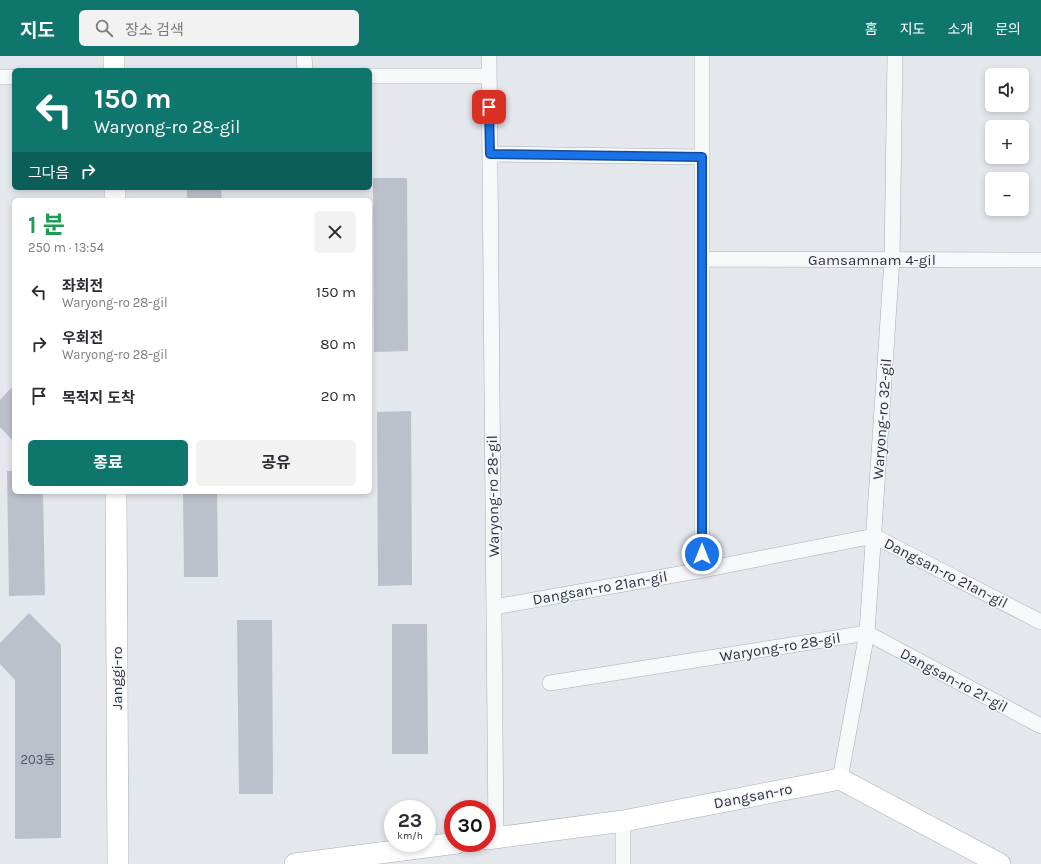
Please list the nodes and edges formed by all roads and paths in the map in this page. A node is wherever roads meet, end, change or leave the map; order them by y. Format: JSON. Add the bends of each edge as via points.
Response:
{"nodes":[{"id":1,"x":114,"y":56,"type":"edge"},
{"id":2,"x":304,"y":56,"type":"edge"},
{"id":3,"x":489,"y":56,"type":"edge"},
{"id":4,"x":702,"y":56,"type":"edge"},
{"id":5,"x":895,"y":56,"type":"edge"},
{"id":6,"x":114,"y":68,"type":"edge"},
{"id":7,"x":305,"y":68,"type":"edge"},
{"id":8,"x":372,"y":76,"type":"edge"},
{"id":9,"x":489,"y":76,"type":"junction"},
{"id":10,"x":0,"y":77,"type":"edge"},
{"id":11,"x":12,"y":77,"type":"edge"},
{"id":12,"x":490,"y":154,"type":"junction"},
{"id":13,"x":702,"y":157,"type":"junction"},
{"id":14,"x":702,"y":259,"type":"junction"},
{"id":15,"x":892,"y":260,"type":"junction"},
{"id":16,"x":1041,"y":260,"type":"edge"},
{"id":17,"x":116,"y":494,"type":"edge"},
{"id":18,"x":874,"y":536,"type":"junction"},
{"id":19,"x":702,"y":570,"type":"junction"},
{"id":20,"x":494,"y":607,"type":"junction"},
{"id":21,"x":1041,"y":622,"type":"edge"},
{"id":22,"x":867,"y":633,"type":"junction"},
{"id":23,"x":550,"y":683,"type":"dead end"},
{"id":24,"x":1041,"y":726,"type":"edge"},
{"id":25,"x":840,"y":779,"type":"junction"},
{"id":26,"x":491,"y":800,"type":"edge"},
{"id":27,"x":623,"y":821,"type":"junction"},
{"id":28,"x":496,"y":837,"type":"edge"},
{"id":29,"x":444,"y":845,"type":"edge"},
{"id":30,"x":118,"y":864,"type":"edge"},
{"id":31,"x":295,"y":864,"type":"edge"},
{"id":32,"x":623,"y":864,"type":"edge"},
{"id":33,"x":1000,"y":864,"type":"edge"}],
"edges":[{"from":1,"to":6,"type":"main road"},
{"from":2,"to":7,"type":"street"},
{"from":3,"to":9,"type":"street","name":"Waryong-ro 28-gil"},
{"from":4,"to":13,"type":"street"},
{"from":5,"to":15,"type":"street","name":"Waryong-ro 32-gil"},
{"from":8,"to":9,"type":"street"},
{"from":9,"to":12,"type":"street","name":"Waryong-ro 28-gil"},
{"from":10,"to":11,"type":"street"},
{"from":12,"to":13,"type":"street"},
{"from":12,"to":20,"type":"street","name":"Waryong-ro 28-gil"},
{"from":13,"to":14,"type":"street"},
{"from":14,"to":15,"type":"street","name":"Gamsamnam 4-gil"},
{"from":14,"to":19,"type":"street"},
{"from":15,"to":16,"type":"street","name":"Gamsamnam 4-gil"},
{"from":15,"to":18,"type":"street","name":"Waryong-ro 32-gil"},
{"from":17,"to":30,"type":"main road","name":"Janggi-ro"},
{"from":18,"to":19,"type":"street","name":"Dangsan-ro 21an-gil"},
{"from":18,"to":21,"type":"street","name":"Dangsan-ro 21an-gil"},
{"from":18,"to":22,"type":"street","name":"Waryong-ro 32-gil"},
{"from":19,"to":20,"type":"street","name":"Dangsan-ro 21an-gil"},
{"from":20,"to":26,"type":"street","name":"Waryong-ro 28-gil"},
{"from":22,"to":23,"type":"street","name":"Waryong-ro 28-gil"},
{"from":22,"to":24,"type":"street","name":"Dangsan-ro 21-gil"},
{"from":22,"to":25,"type":"street","name":"Waryong-ro 32-gil"},
{"from":25,"to":27,"type":"main road","name":"Dangsan-ro"},
{"from":25,"to":33,"type":"main road"},
{"from":27,"to":28,"type":"main road","name":"Dangsan-ro"},
{"from":27,"to":32,"type":"street"},
{"from":29,"to":31,"type":"main road"}]}
